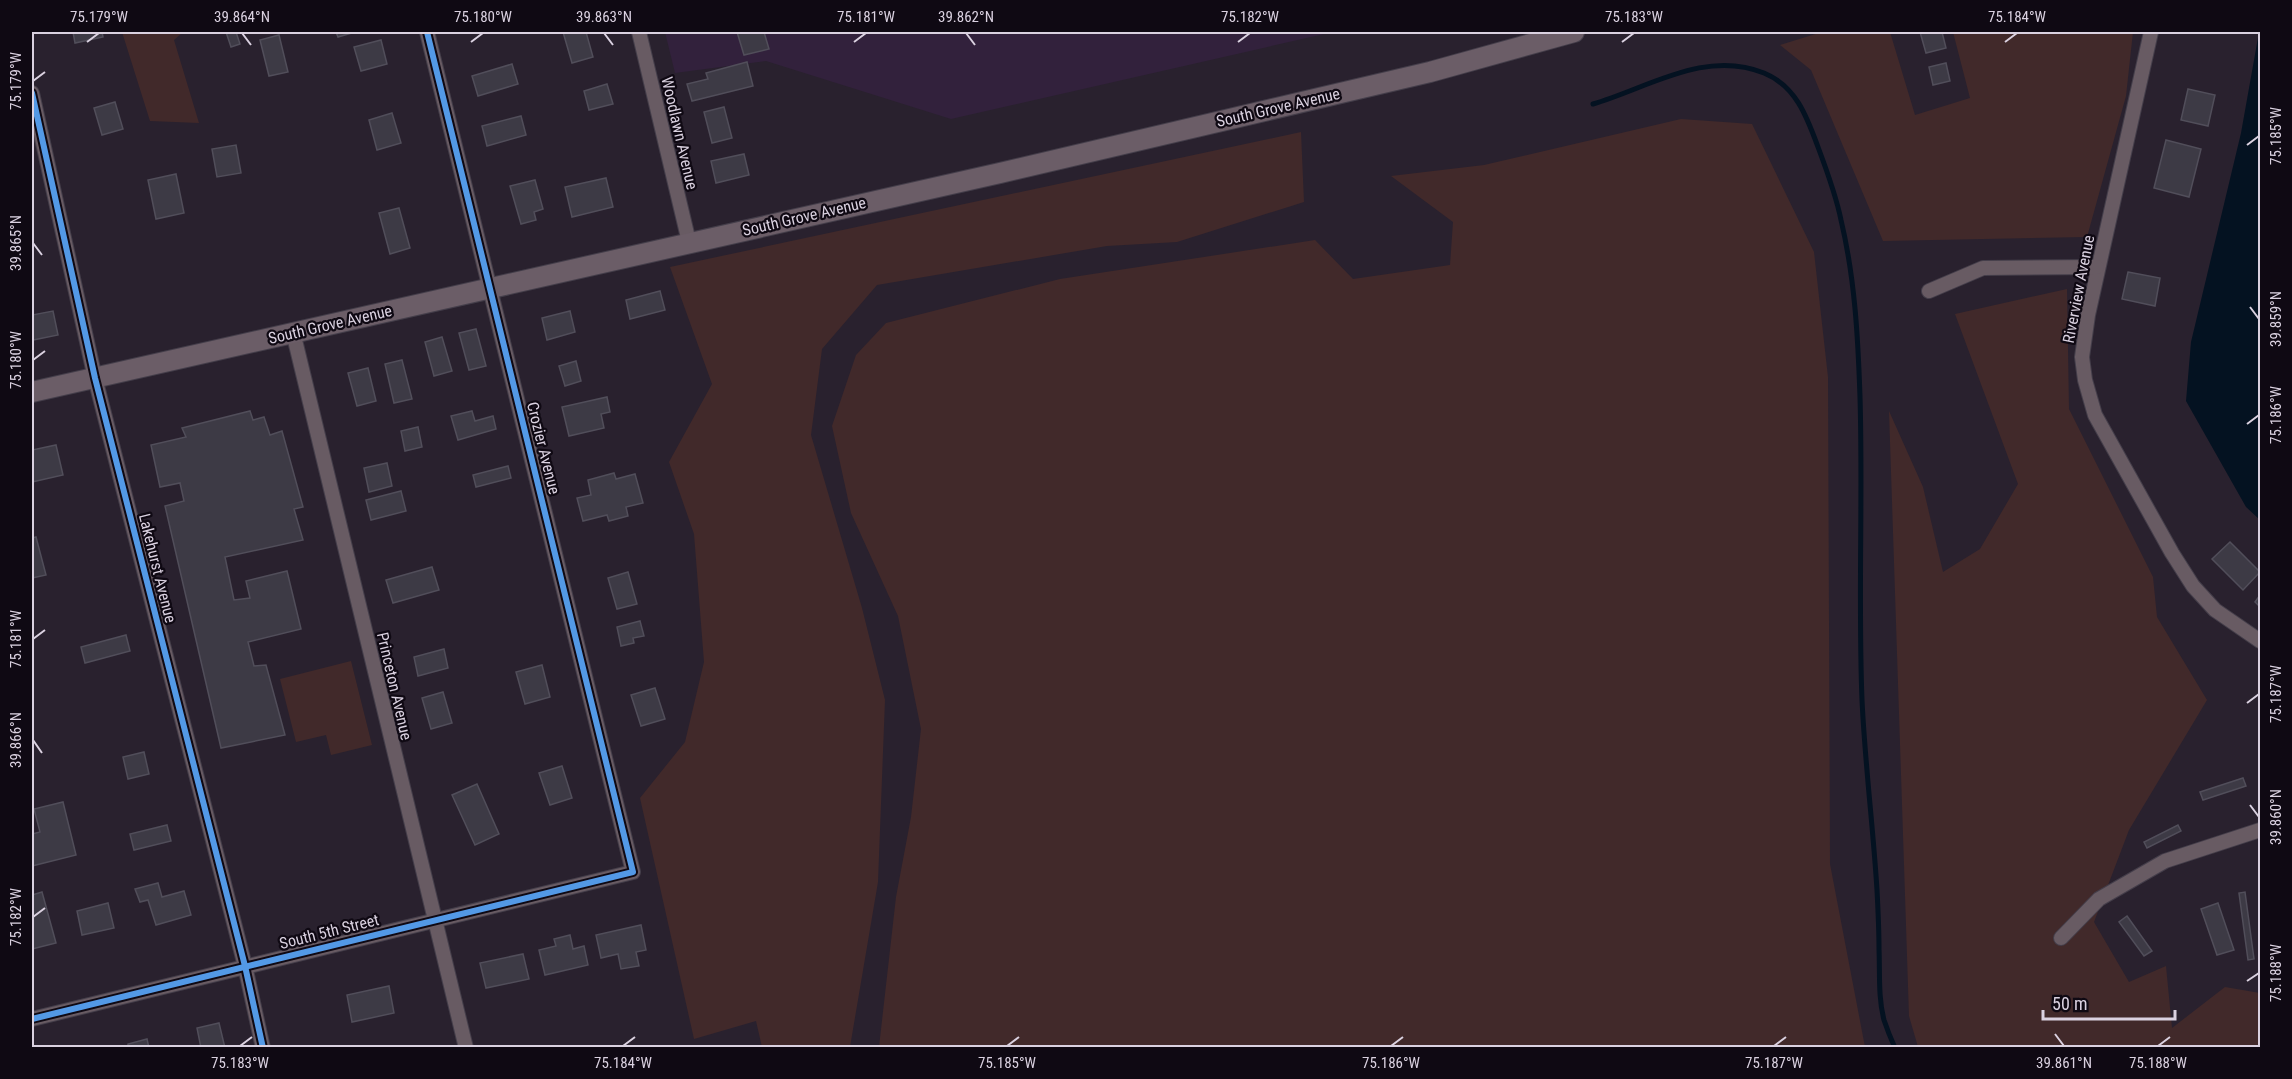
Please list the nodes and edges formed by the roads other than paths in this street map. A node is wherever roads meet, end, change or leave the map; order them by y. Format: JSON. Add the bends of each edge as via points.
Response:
{"nodes":[{"id":1,"x":427,"y":32,"type":"edge"},
{"id":2,"x":639,"y":32,"type":"edge"},
{"id":3,"x":1574,"y":32,"type":"edge"},
{"id":4,"x":2151,"y":32,"type":"edge"},
{"id":5,"x":32,"y":93,"type":"edge"},
{"id":6,"x":688,"y":242,"type":"junction"},
{"id":7,"x":2097,"y":267,"type":"junction"},
{"id":8,"x":492,"y":287,"type":"junction"},
{"id":9,"x":1929,"y":291,"type":"dead end"},
{"id":10,"x":293,"y":332,"type":"junction"},
{"id":11,"x":95,"y":378,"type":"junction"},
{"id":12,"x":32,"y":392,"type":"edge"},
{"id":13,"x":2260,"y":641,"type":"edge"},
{"id":14,"x":2260,"y":830,"type":"edge"},
{"id":15,"x":633,"y":872,"type":"joint"},
{"id":16,"x":434,"y":920,"type":"junction"},
{"id":17,"x":2061,"y":938,"type":"dead end"},
{"id":18,"x":245,"y":966,"type":"junction"},
{"id":19,"x":32,"y":1019,"type":"edge"},
{"id":20,"x":263,"y":1047,"type":"edge"},
{"id":21,"x":466,"y":1047,"type":"edge"}],
"edges":[{"from":1,"to":8,"type":"street","name":"Crozier Avenue"},
{"from":2,"to":6,"type":"street","name":"Woodlawn Avenue"},
{"from":3,"to":6,"type":"main road","name":"South Grove Avenue","via":[[1430,72]]},
{"from":4,"to":7,"type":"street","name":"Riverview Avenue"},
{"from":5,"to":11,"type":"street","name":"Lakehurst Avenue"},
{"from":6,"to":8,"type":"main road","name":"South Grove Avenue"},
{"from":7,"to":9,"type":"street","via":[[1983,268]]},
{"from":7,"to":13,"type":"street","name":"Riverview Avenue","via":[[2082,357],[2095,415],[2193,586],[2215,610]]},
{"from":8,"to":10,"type":"main road","name":"South Grove Avenue"},
{"from":8,"to":15,"type":"street","name":"Crozier Avenue"},
{"from":10,"to":11,"type":"main road","name":"South Grove Avenue"},
{"from":10,"to":16,"type":"street","name":"Princeton Avenue"},
{"from":11,"to":12,"type":"main road","name":"South Grove Avenue"},
{"from":11,"to":18,"type":"street","name":"Lakehurst Avenue"},
{"from":14,"to":17,"type":"street","via":[[2165,861],[2099,899]]},
{"from":15,"to":16,"type":"street","name":"South 5th Street"},
{"from":16,"to":18,"type":"street","name":"South 5th Street"},
{"from":16,"to":21,"type":"street","name":"Princeton Avenue"},
{"from":18,"to":19,"type":"street","name":"South 5th Street"},
{"from":18,"to":20,"type":"street","name":"Lakehurst Avenue"}]}
